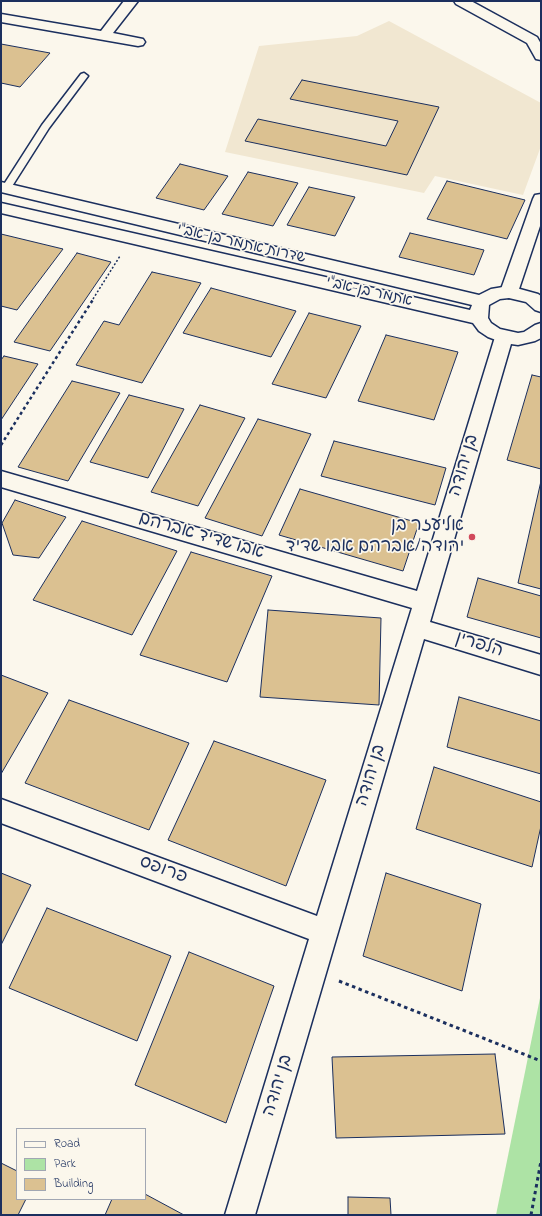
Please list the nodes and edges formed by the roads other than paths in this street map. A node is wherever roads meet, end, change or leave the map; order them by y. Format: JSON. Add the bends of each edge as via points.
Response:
{"nodes":[{"id":1,"x":131,"y":1,"type":"edge"},
{"id":2,"x":461,"y":1,"type":"edge"},
{"id":3,"x":1,"y":18,"type":"edge"},
{"id":4,"x":104,"y":36,"type":"junction"},
{"id":5,"x":138,"y":42,"type":"dead end"},
{"id":6,"x":541,"y":56,"type":"edge"},
{"id":7,"x":84,"y":76,"type":"dead end"},
{"id":8,"x":3,"y":188,"type":"edge"},
{"id":9,"x":541,"y":199,"type":"edge"},
{"id":10,"x":1,"y":208,"type":"edge"},
{"id":11,"x":509,"y":292,"type":"junction"},
{"id":12,"x":541,"y":306,"type":"edge"},
{"id":13,"x":481,"y":310,"type":"junction"},
{"id":14,"x":539,"y":334,"type":"edge"},
{"id":15,"x":504,"y":337,"type":"junction"},
{"id":16,"x":1,"y":479,"type":"edge"},
{"id":17,"x":424,"y":602,"type":"junction"},
{"id":18,"x":416,"y":627,"type":"junction"},
{"id":19,"x":541,"y":665,"type":"edge"},
{"id":20,"x":1,"y":811,"type":"edge"},
{"id":21,"x":325,"y":932,"type":"junction"},
{"id":22,"x":240,"y":1215,"type":"edge"}],
"edges":[{"from":1,"to":4,"type":"street"},
{"from":2,"to":6,"type":"street","via":[[532,40]]},
{"from":3,"to":4,"type":"street"},
{"from":4,"to":5,"type":"street"},
{"from":7,"to":8,"type":"lane"},
{"from":8,"to":13,"type":"street","name":"שדרות אתמר בן-אב\"י"},
{"from":9,"to":11,"type":"street"},
{"from":10,"to":13,"type":"street","name":"אתמר בן-אב\"י","via":[[131,238]]},
{"from":11,"to":12,"type":"street","via":[[532,298]]},
{"from":11,"to":13,"type":"street","via":[[488,298]]},
{"from":13,"to":15,"type":"street","via":[[485,327]]},
{"from":14,"to":15,"type":"street","via":[[518,339]]},
{"from":15,"to":17,"type":"street","name":"בן יהודה"},
{"from":16,"to":17,"type":"street","name":"אבו שדיד אברהם"},
{"from":17,"to":18,"type":"street","name":"בן יהודה"},
{"from":18,"to":19,"type":"street","name":"הלפרין"},
{"from":18,"to":21,"type":"street","name":"בן יהודה"},
{"from":20,"to":21,"type":"street","name":"פרופס"},
{"from":21,"to":22,"type":"street","name":"בן יהודה"}]}
